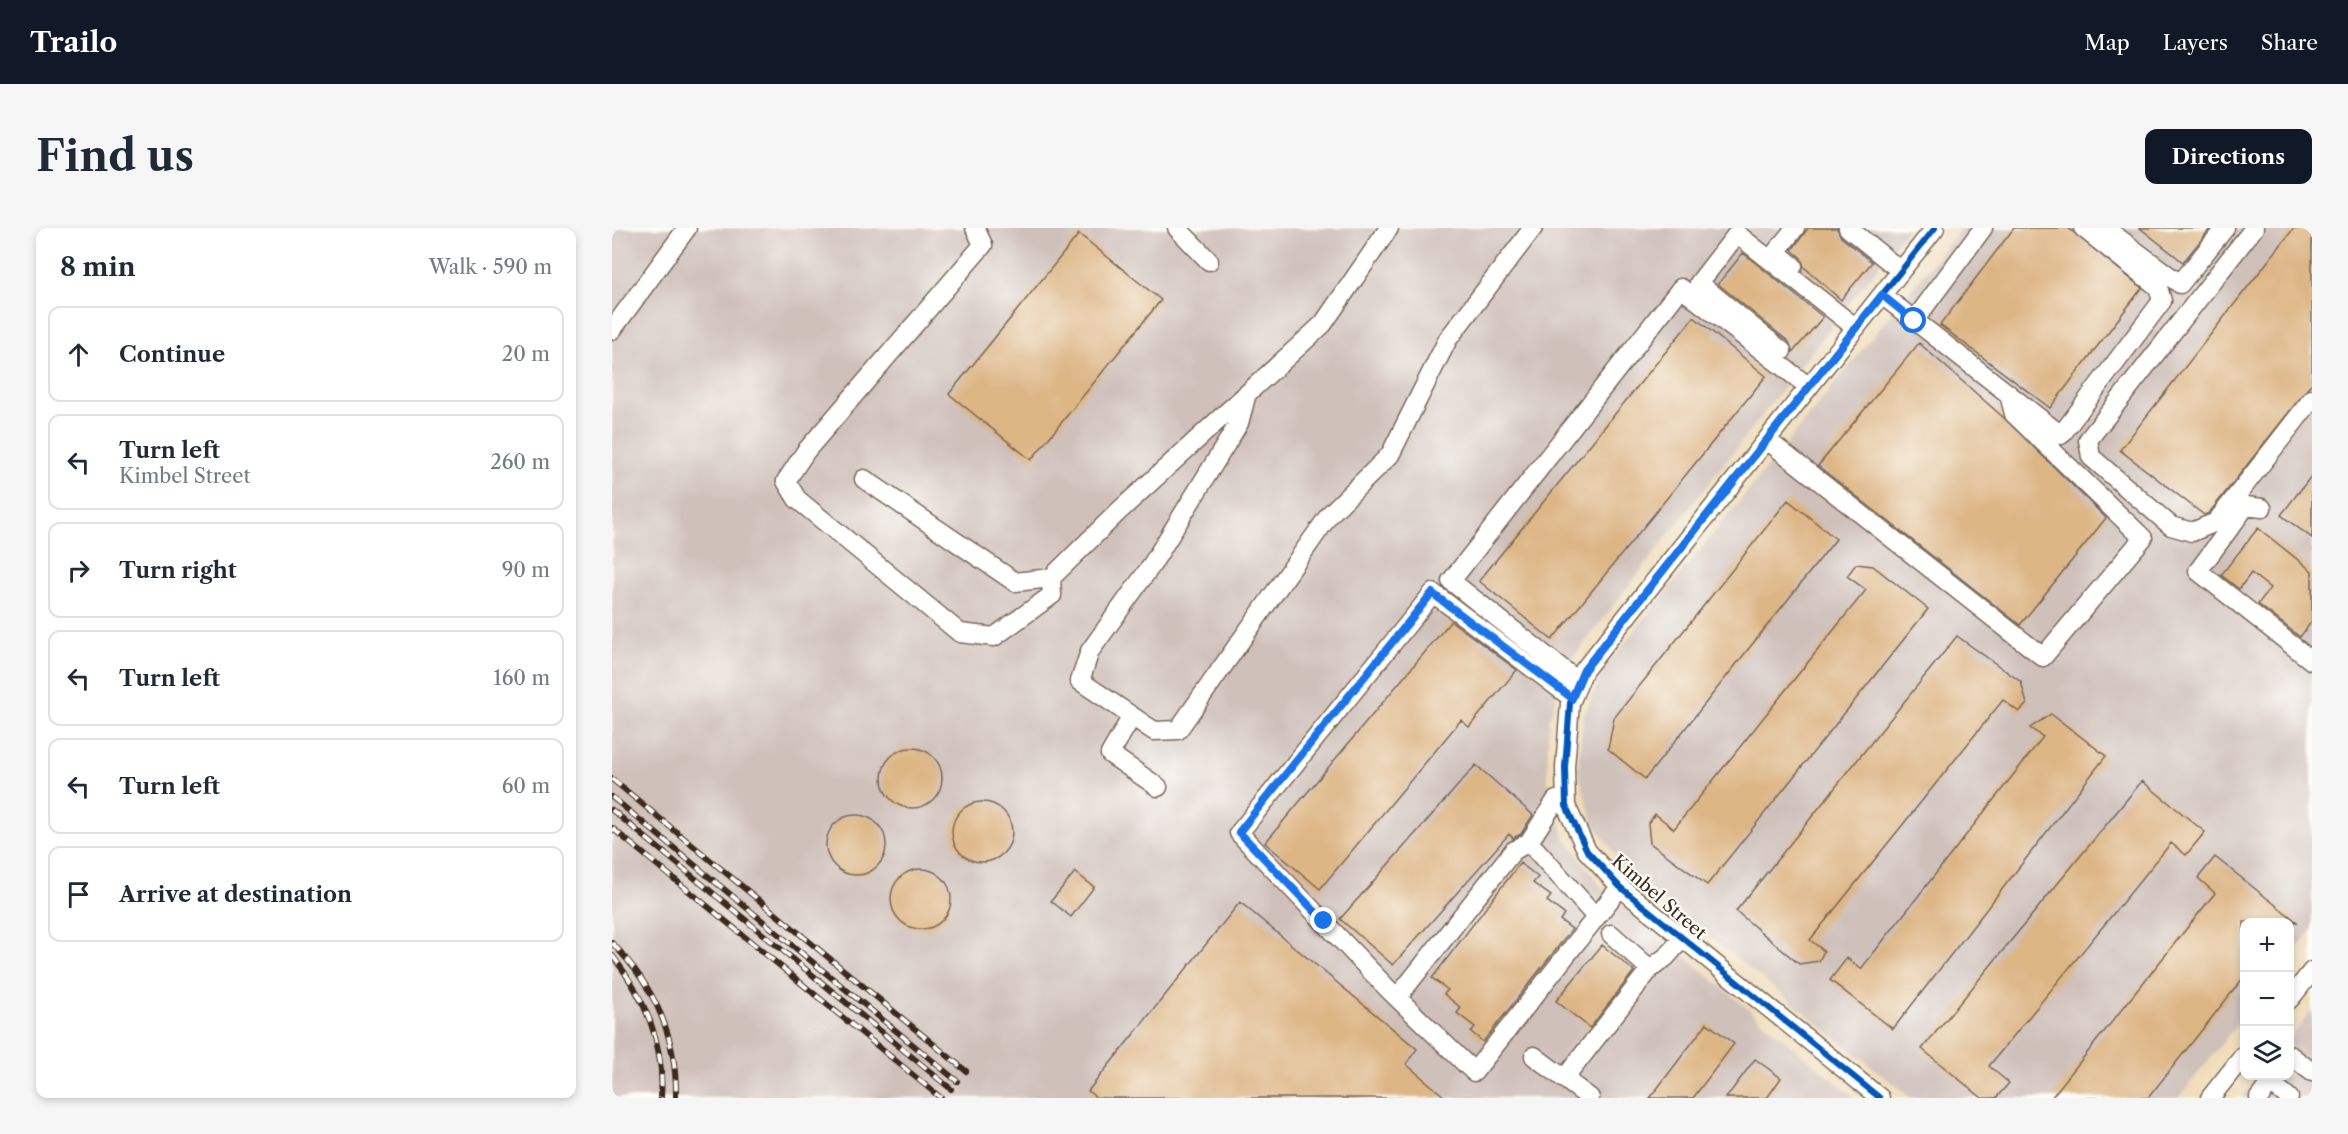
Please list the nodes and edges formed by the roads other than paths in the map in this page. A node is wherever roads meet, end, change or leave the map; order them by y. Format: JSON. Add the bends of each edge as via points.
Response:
{"nodes":[{"id":1,"x":687,"y":228,"type":"edge"},
{"id":2,"x":975,"y":228,"type":"edge"},
{"id":3,"x":1177,"y":228,"type":"edge"},
{"id":4,"x":1389,"y":228,"type":"edge"},
{"id":5,"x":1533,"y":228,"type":"edge"},
{"id":6,"x":1795,"y":228,"type":"edge"},
{"id":7,"x":1848,"y":228,"type":"edge"},
{"id":8,"x":1935,"y":228,"type":"edge"},
{"id":9,"x":1983,"y":228,"type":"edge"},
{"id":10,"x":2083,"y":228,"type":"edge"},
{"id":11,"x":2105,"y":228,"type":"edge"},
{"id":12,"x":2225,"y":228,"type":"edge"},
{"id":13,"x":2254,"y":228,"type":"edge"},
{"id":14,"x":1209,"y":261,"type":"dead end"},
{"id":15,"x":1901,"y":271,"type":"junction"},
{"id":16,"x":1882,"y":295,"type":"junction"},
{"id":17,"x":1914,"y":321,"type":"junction"},
{"id":18,"x":1859,"y":325,"type":"junction"},
{"id":19,"x":612,"y":330,"type":"edge"},
{"id":20,"x":1812,"y":383,"type":"junction"},
{"id":21,"x":2009,"y":394,"type":"junction"},
{"id":22,"x":1246,"y":396,"type":"junction"},
{"id":23,"x":2312,"y":399,"type":"edge"},
{"id":24,"x":1767,"y":440,"type":"junction"},
{"id":25,"x":864,"y":479,"type":"dead end"},
{"id":26,"x":2262,"y":508,"type":"dead end"},
{"id":27,"x":1051,"y":578,"type":"junction"},
{"id":28,"x":2312,"y":661,"type":"edge"},
{"id":29,"x":1576,"y":690,"type":"junction"},
{"id":30,"x":1132,"y":716,"type":"junction"},
{"id":31,"x":1158,"y":787,"type":"dead end"},
{"id":32,"x":1556,"y":800,"type":"dead end"},
{"id":33,"x":1529,"y":842,"type":"junction"},
{"id":34,"x":1620,"y":887,"type":"junction"},
{"id":35,"x":1596,"y":917,"type":"junction"},
{"id":36,"x":1611,"y":934,"type":"dead end"},
{"id":37,"x":1682,"y":939,"type":"junction"},
{"id":38,"x":1650,"y":969,"type":"junction"},
{"id":39,"x":2312,"y":971,"type":"edge"},
{"id":40,"x":2294,"y":993,"type":"edge"},
{"id":41,"x":1397,"y":998,"type":"junction"},
{"id":42,"x":1534,"y":1056,"type":"dead end"},
{"id":43,"x":2294,"y":1059,"type":"edge"},
{"id":44,"x":2240,"y":1063,"type":"edge"},
{"id":45,"x":2312,"y":1072,"type":"edge"},
{"id":46,"x":1564,"y":1079,"type":"junction"},
{"id":47,"x":2267,"y":1080,"type":"edge"},
{"id":48,"x":2268,"y":1080,"type":"edge"},
{"id":49,"x":1590,"y":1098,"type":"edge"},
{"id":50,"x":1880,"y":1098,"type":"edge"},
{"id":51,"x":2210,"y":1098,"type":"edge"},
{"id":52,"x":2259,"y":1098,"type":"edge"},
{"id":53,"x":2289,"y":1098,"type":"edge"}],
"edges":[{"from":1,"to":19,"type":"street"},
{"from":2,"to":27,"type":"street","via":[[983,245],[806,451],[786,481],[797,499],[960,633],[994,637],[1052,595]]},
{"from":3,"to":14,"type":"street"},
{"from":4,"to":22,"type":"street","via":[[1323,324]]},
{"from":5,"to":30,"type":"street","via":[[1448,339],[1390,455],[1330,514],[1178,730],[1154,731]]},
{"from":6,"to":18,"type":"street","via":[[1776,252]]},
{"from":7,"to":15,"type":"street"},
{"from":8,"to":15,"type":"street","name":"Kimbel Street"},
{"from":9,"to":17,"type":"street"},
{"from":10,"to":21,"type":"street","via":[[2158,286],[2162,301],[2061,435]]},
{"from":11,"to":12,"type":"street","via":[[2180,284]]},
{"from":13,"to":23,"type":"street","via":[[2088,440],[2091,457],[2171,526],[2192,532],[2216,522]]},
{"from":15,"to":16,"type":"street","name":"Kimbel Street"},
{"from":16,"to":17,"type":"street"},
{"from":16,"to":18,"type":"street","name":"Kimbel Street"},
{"from":17,"to":21,"type":"street"},
{"from":18,"to":20,"type":"street","name":"Kimbel Street"},
{"from":18,"to":20,"type":"street","via":[[1737,234],[1699,284]]},
{"from":20,"to":24,"type":"street","name":"Kimbel Street"},
{"from":20,"to":29,"type":"street","via":[[1681,288],[1451,581]]},
{"from":21,"to":24,"type":"street","via":[[2014,414],[2143,538],[2043,657]]},
{"from":22,"to":27,"type":"street"},
{"from":22,"to":30,"type":"street","via":[[1234,433],[1151,566],[1090,651],[1080,681]]},
{"from":24,"to":29,"type":"street","name":"Kimbel Street","via":[[1584,670]]},
{"from":25,"to":27,"type":"street","via":[[1015,582]]},
{"from":26,"to":28,"type":"street","via":[[2246,506],[2198,571]]},
{"from":29,"to":34,"type":"street","name":"Kimbel Street","via":[[1565,767],[1566,806],[1587,851]]},
{"from":29,"to":41,"type":"street","via":[[1432,593],[1239,832]]},
{"from":30,"to":31,"type":"street","via":[[1110,754]]},
{"from":32,"to":33,"type":"street"},
{"from":33,"to":35,"type":"street"},
{"from":33,"to":41,"type":"street","via":[[1513,851]]},
{"from":34,"to":35,"type":"street"},
{"from":34,"to":37,"type":"street","name":"Kimbel Street"},
{"from":35,"to":41,"type":"street","via":[[1474,1072]]},
{"from":36,"to":38,"type":"street"},
{"from":37,"to":38,"type":"street"},
{"from":37,"to":50,"type":"street","name":"Kimbel Street"},
{"from":38,"to":46,"type":"street"},
{"from":39,"to":40,"type":"street"},
{"from":42,"to":46,"type":"street"},
{"from":43,"to":45,"type":"street"},
{"from":44,"to":51,"type":"street"},
{"from":46,"to":49,"type":"street"},
{"from":47,"to":52,"type":"street"},
{"from":48,"to":53,"type":"street"}]}
